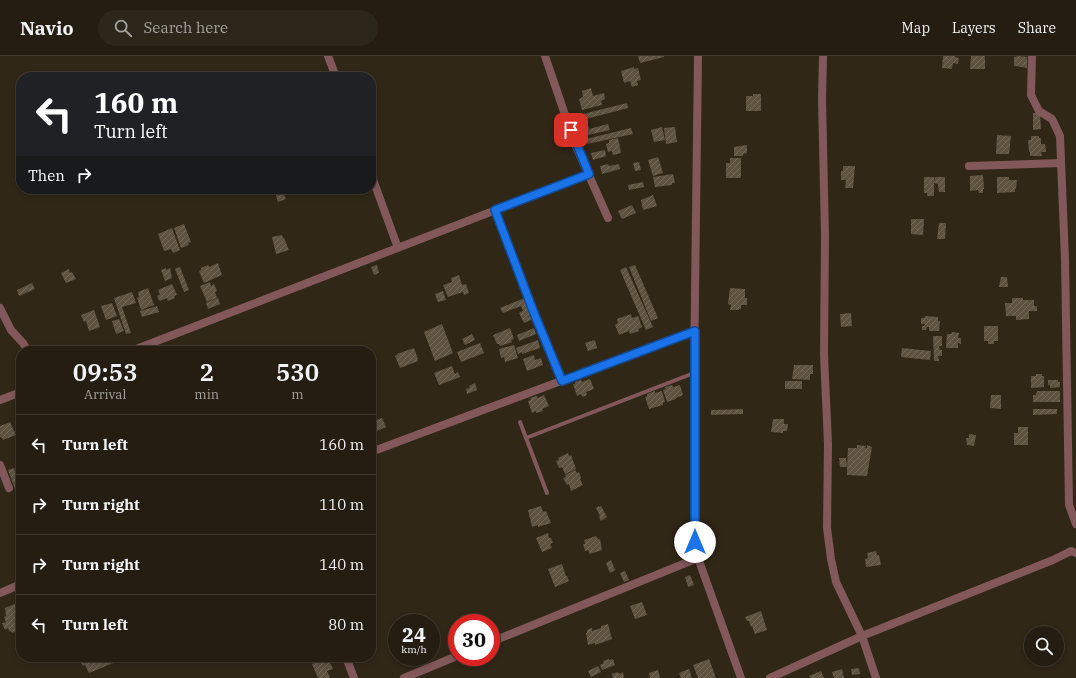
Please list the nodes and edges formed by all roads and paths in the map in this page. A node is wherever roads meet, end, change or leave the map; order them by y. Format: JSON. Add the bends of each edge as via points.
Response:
{"nodes":[{"id":1,"x":328,"y":56,"type":"edge"},
{"id":2,"x":545,"y":56,"type":"edge"},
{"id":3,"x":698,"y":56,"type":"edge"},
{"id":4,"x":823,"y":56,"type":"edge"},
{"id":5,"x":1032,"y":56,"type":"edge"},
{"id":6,"x":334,"y":72,"type":"edge"},
{"id":7,"x":1061,"y":163,"type":"junction"},
{"id":8,"x":969,"y":166,"type":"dead end"},
{"id":9,"x":589,"y":174,"type":"junction"},
{"id":10,"x":376,"y":188,"type":"edge"},
{"id":11,"x":495,"y":210,"type":"junction"},
{"id":12,"x":608,"y":218,"type":"dead end"},
{"id":13,"x":398,"y":248,"type":"junction"},
{"id":14,"x":0,"y":308,"type":"edge"},
{"id":15,"x":695,"y":331,"type":"junction"},
{"id":16,"x":25,"y":346,"type":"edge"},
{"id":17,"x":156,"y":346,"type":"edge"},
{"id":18,"x":694,"y":373,"type":"junction"},
{"id":19,"x":562,"y":381,"type":"junction"},
{"id":20,"x":16,"y":394,"type":"edge"},
{"id":21,"x":0,"y":400,"type":"edge"},
{"id":22,"x":520,"y":422,"type":"dead end"},
{"id":23,"x":526,"y":438,"type":"junction"},
{"id":24,"x":376,"y":450,"type":"edge"},
{"id":25,"x":0,"y":465,"type":"edge"},
{"id":26,"x":9,"y":488,"type":"dead end"},
{"id":27,"x":547,"y":493,"type":"dead end"},
{"id":28,"x":1076,"y":524,"type":"edge"},
{"id":29,"x":1076,"y":552,"type":"edge"},
{"id":30,"x":698,"y":558,"type":"junction"},
{"id":31,"x":16,"y":586,"type":"edge"},
{"id":32,"x":0,"y":592,"type":"edge"},
{"id":33,"x":862,"y":636,"type":"junction"},
{"id":34,"x":500,"y":638,"type":"edge"},
{"id":35,"x":448,"y":660,"type":"edge"},
{"id":36,"x":348,"y":662,"type":"edge"},
{"id":37,"x":354,"y":678,"type":"edge"},
{"id":38,"x":404,"y":678,"type":"edge"},
{"id":39,"x":741,"y":678,"type":"edge"},
{"id":40,"x":770,"y":678,"type":"edge"},
{"id":41,"x":876,"y":678,"type":"edge"}],
"edges":[{"from":1,"to":6,"type":"street"},
{"from":2,"to":9,"type":"street","via":[[575,144]]},
{"from":3,"to":15,"type":"street"},
{"from":4,"to":33,"type":"street","via":[[827,528],[836,582]]},
{"from":5,"to":7,"type":"street","via":[[1031,95],[1039,111],[1052,119],[1060,136]]},
{"from":7,"to":8,"type":"street"},
{"from":7,"to":28,"type":"street","via":[[1069,505]]},
{"from":9,"to":11,"type":"street"},
{"from":9,"to":12,"type":"street"},
{"from":10,"to":13,"type":"street"},
{"from":11,"to":13,"type":"street"},
{"from":11,"to":19,"type":"street"},
{"from":13,"to":17,"type":"street"},
{"from":14,"to":16,"type":"street","via":[[11,330]]},
{"from":15,"to":18,"type":"street"},
{"from":15,"to":19,"type":"street"},
{"from":18,"to":23,"type":"lane"},
{"from":18,"to":30,"type":"street","via":[[695,542]]},
{"from":19,"to":24,"type":"street"},
{"from":20,"to":21,"type":"street"},
{"from":22,"to":23,"type":"lane"},
{"from":23,"to":27,"type":"lane"},
{"from":25,"to":26,"type":"street"},
{"from":29,"to":33,"type":"street","via":[[1071,551]]},
{"from":30,"to":34,"type":"street"},
{"from":30,"to":39,"type":"street"},
{"from":31,"to":32,"type":"street"},
{"from":33,"to":40,"type":"street"},
{"from":33,"to":41,"type":"street"},
{"from":35,"to":38,"type":"street"},
{"from":36,"to":37,"type":"street"}]}
